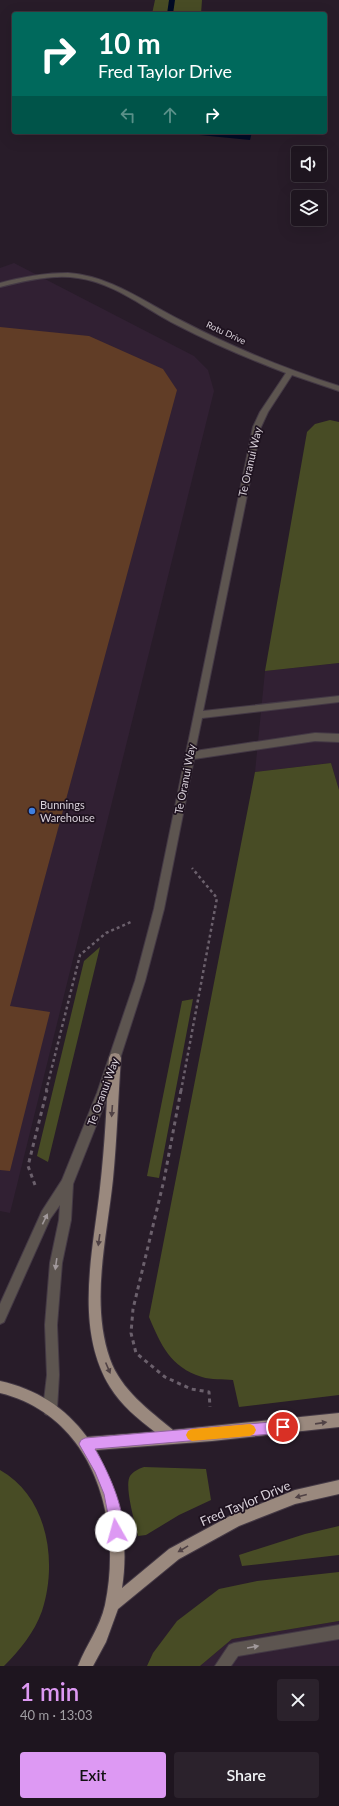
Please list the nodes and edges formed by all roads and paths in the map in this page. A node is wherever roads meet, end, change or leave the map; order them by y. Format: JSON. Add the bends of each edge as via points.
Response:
{"nodes":[{"id":1,"x":0,"y":285,"type":"edge"},
{"id":2,"x":290,"y":372,"type":"junction"},
{"id":3,"x":339,"y":389,"type":"edge"},
{"id":4,"x":339,"y":700,"type":"edge"},
{"id":5,"x":198,"y":714,"type":"junction"},
{"id":6,"x":339,"y":738,"type":"edge"},
{"id":7,"x":189,"y":756,"type":"junction"},
{"id":8,"x":172,"y":842,"type":"junction"},
{"id":9,"x":159,"y":909,"type":"junction"},
{"id":10,"x":115,"y":1058,"type":"junction"},
{"id":11,"x":28,"y":1166,"type":"dead end"},
{"id":12,"x":67,"y":1184,"type":"junction"},
{"id":13,"x":0,"y":1318,"type":"edge"},
{"id":14,"x":0,"y":1386,"type":"edge"},
{"id":15,"x":50,"y":1409,"type":"junction"},
{"id":16,"x":210,"y":1410,"type":"dead end"},
{"id":17,"x":339,"y":1420,"type":"edge"},
{"id":18,"x":171,"y":1437,"type":"junction"},
{"id":19,"x":85,"y":1444,"type":"junction"},
{"id":20,"x":339,"y":1487,"type":"edge"},
{"id":21,"x":112,"y":1605,"type":"junction"},
{"id":22,"x":339,"y":1632,"type":"edge"},
{"id":23,"x":85,"y":1666,"type":"edge"},
{"id":24,"x":222,"y":1666,"type":"edge"}],
"edges":[{"from":1,"to":2,"type":"street","name":"Rotu Drive","via":[[33,276],[78,276],[109,284],[179,322]]},
{"from":2,"to":3,"type":"street","name":"Rotu Drive"},
{"from":2,"to":5,"type":"street","name":"Te Oranui Way","via":[[264,412],[258,427]]},
{"from":4,"to":5,"type":"street"},
{"from":5,"to":7,"type":"street","name":"Te Oranui Way"},
{"from":6,"to":7,"type":"street","via":[[316,737]]},
{"from":7,"to":8,"type":"street","name":"Te Oranui Way"},
{"from":8,"to":9,"type":"street","name":"Te Oranui Way"},
{"from":8,"to":16,"type":"path","via":[[217,898],[164,1180],[133,1309],[131,1333],[136,1353],[165,1377],[190,1389],[209,1392]]},
{"from":9,"to":10,"type":"street","name":"Te Oranui Way","via":[[140,981]]},
{"from":9,"to":11,"type":"path","via":[[106,934],[80,955]]},
{"from":10,"to":12,"type":"street","name":"Te Oranui Way"},
{"from":10,"to":18,"type":"main road","one_way":true,"via":[[106,1188],[97,1253],[98,1333],[102,1352],[114,1382],[135,1408]]},
{"from":13,"to":12,"type":"street","name":"Te Oranui Way","one_way":true,"via":[[46,1215]]},
{"from":12,"to":15,"type":"street","name":"Te Oranui Way","one_way":true,"via":[[65,1220],[56,1263],[51,1325],[53,1375]]},
{"from":14,"to":15,"type":"main road","via":[[23,1393]]},
{"from":15,"to":19,"type":"main road","via":[[69,1425]]},
{"from":18,"to":17,"type":"main road","one_way":true},
{"from":18,"to":19,"type":"main road"},
{"from":19,"to":21,"type":"main road","via":[[99,1468],[116,1516],[118,1560]]},
{"from":20,"to":21,"type":"main road","name":"Fred Taylor Drive","one_way":true,"via":[[295,1497],[203,1537],[174,1554]]},
{"from":21,"to":23,"type":"main road","via":[[97,1646]]},
{"from":24,"to":22,"type":"street","one_way":true,"via":[[234,1650]]}]}
